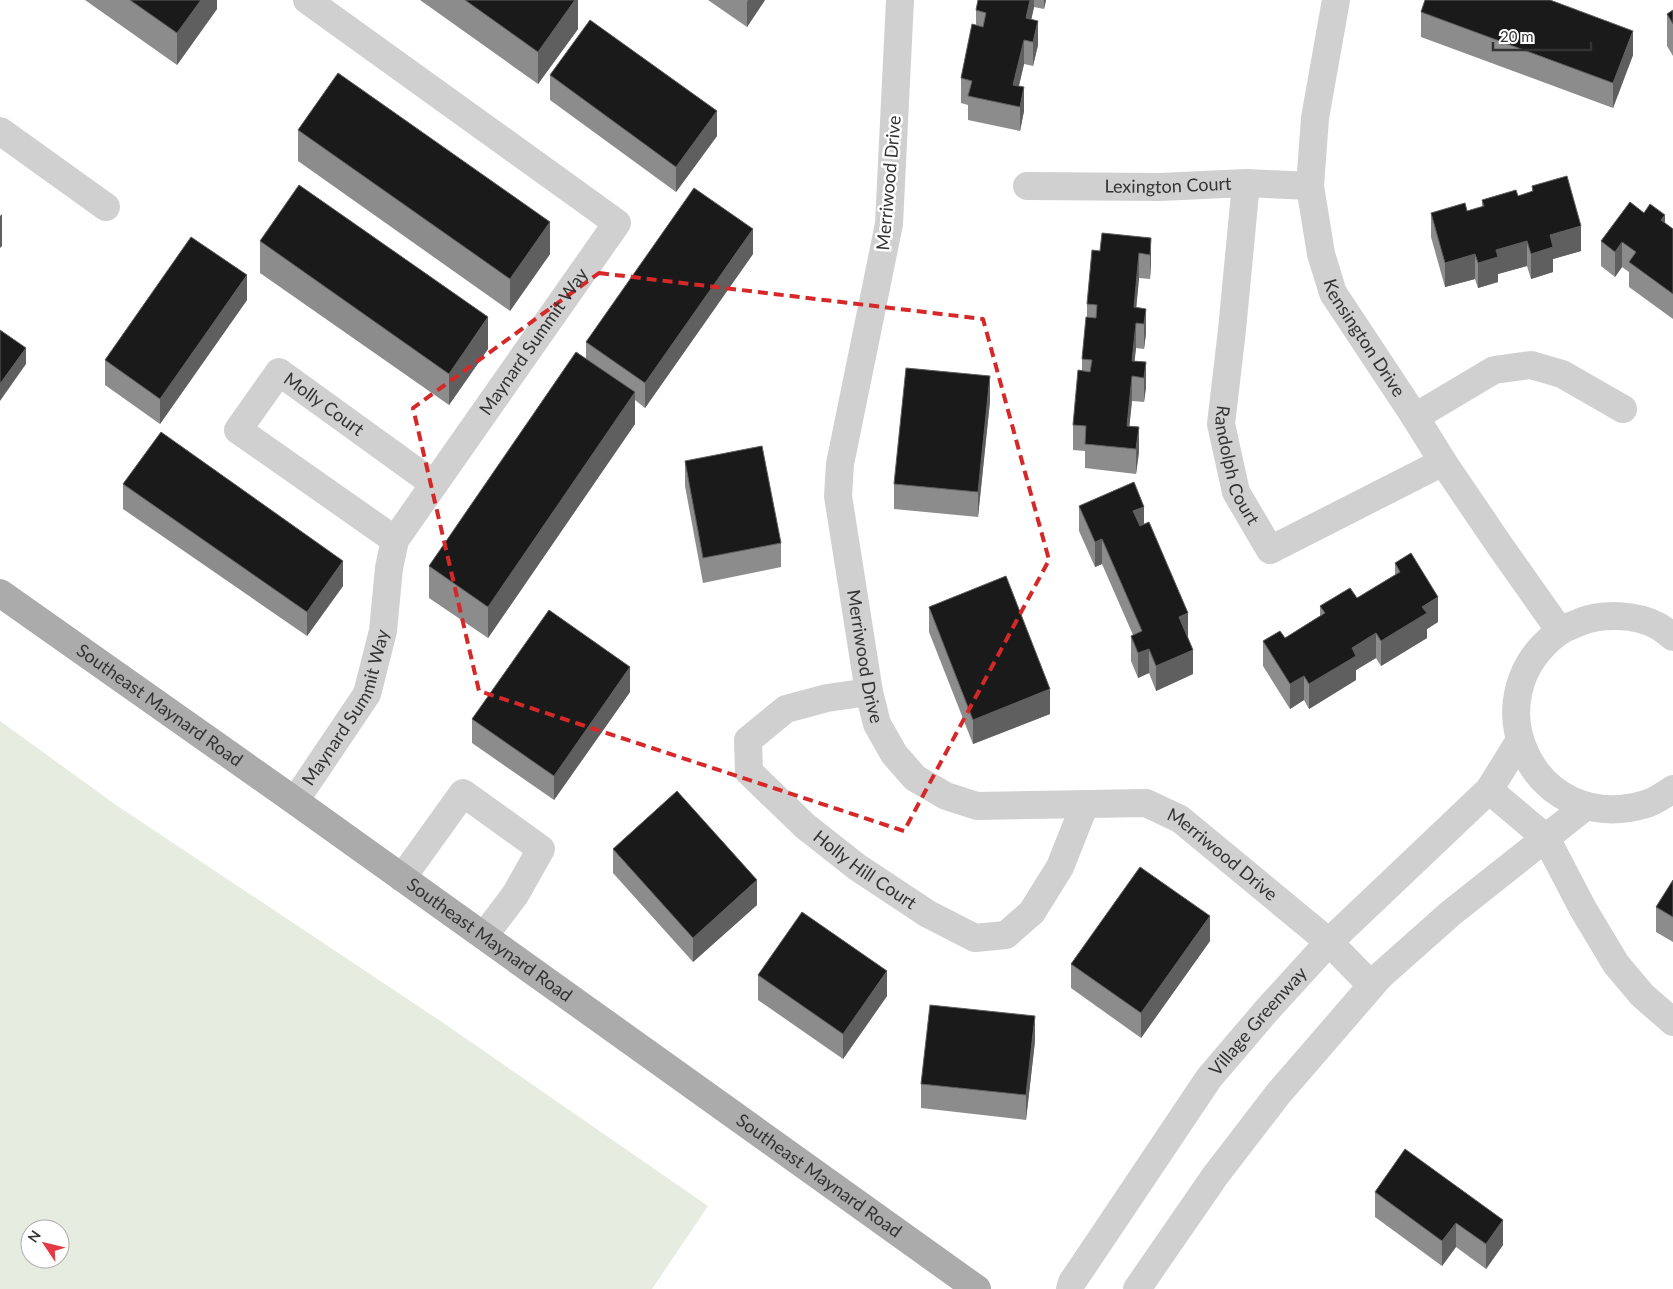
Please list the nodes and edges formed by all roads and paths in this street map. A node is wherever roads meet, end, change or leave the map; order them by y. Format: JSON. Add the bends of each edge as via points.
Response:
{"nodes":[{"id":1,"x":307,"y":0,"type":"edge"},
{"id":2,"x":900,"y":0,"type":"edge"},
{"id":3,"x":1336,"y":0,"type":"edge"},
{"id":4,"x":0,"y":131,"type":"edge"},
{"id":5,"x":1246,"y":183,"type":"junction"},
{"id":6,"x":1027,"y":186,"type":"dead end"},
{"id":7,"x":1310,"y":186,"type":"junction"},
{"id":8,"x":106,"y":207,"type":"dead end"},
{"id":9,"x":1623,"y":409,"type":"dead end"},
{"id":10,"x":1415,"y":417,"type":"junction"},
{"id":11,"x":1443,"y":462,"type":"junction"},
{"id":12,"x":434,"y":484,"type":"junction"},
{"id":13,"x":395,"y":540,"type":"junction"},
{"id":14,"x":0,"y":593,"type":"edge"},
{"id":15,"x":1560,"y":631,"type":"junction"},
{"id":16,"x":1673,"y":637,"type":"edge"},
{"id":17,"x":869,"y":692,"type":"junction"},
{"id":18,"x":1520,"y":740,"type":"junction"},
{"id":19,"x":1673,"y":789,"type":"edge"},
{"id":20,"x":1489,"y":790,"type":"junction"},
{"id":21,"x":295,"y":801,"type":"junction"},
{"id":22,"x":1084,"y":804,"type":"junction"},
{"id":23,"x":1586,"y":806,"type":"junction"},
{"id":24,"x":1546,"y":838,"type":"junction"},
{"id":25,"x":402,"y":878,"type":"junction"},
{"id":26,"x":484,"y":936,"type":"junction"},
{"id":27,"x":1329,"y":942,"type":"junction"},
{"id":28,"x":1371,"y":985,"type":"junction"},
{"id":29,"x":1673,"y":1022,"type":"edge"},
{"id":30,"x":977,"y":1289,"type":"edge"},
{"id":31,"x":1070,"y":1289,"type":"edge"},
{"id":32,"x":1137,"y":1289,"type":"edge"}],
"edges":[{"from":1,"to":12,"type":"street","name":"Maynard Summit Way","via":[[617,223]]},
{"from":2,"to":17,"type":"street","name":"Merriwood Drive","via":[[889,224],[840,464],[838,496]]},
{"from":3,"to":7,"type":"street","name":"Kensington Drive","via":[[1315,118]]},
{"from":4,"to":8,"type":"street"},
{"from":5,"to":6,"type":"street","name":"Lexington Court","via":[[1160,187]]},
{"from":5,"to":7,"type":"street","name":"Lexington Court"},
{"from":5,"to":11,"type":"street","name":"Randolph Court","via":[[1221,424],[1236,492],[1270,550]]},
{"from":7,"to":10,"type":"street","name":"Kensington Drive","via":[[1321,254],[1333,293]]},
{"from":9,"to":10,"type":"street","via":[[1562,374],[1531,365],[1494,370]]},
{"from":10,"to":11,"type":"street","name":"Kensington Drive"},
{"from":11,"to":15,"type":"street","name":"Kensington Drive"},
{"from":12,"to":13,"type":"street","name":"Maynard Summit Way"},
{"from":12,"to":13,"type":"street","name":"Molly Court","via":[[279,372],[238,430]]},
{"from":13,"to":21,"type":"street","name":"Maynard Summit Way","via":[[383,630],[367,694]]},
{"from":14,"to":21,"type":"main road","name":"Southeast Maynard Road"},
{"from":15,"to":16,"type":"street","via":[[1591,618],[1624,615],[1656,625]]},
{"from":15,"to":18,"type":"street","via":[[1537,651],[1522,679],[1516,709]]},
{"from":17,"to":22,"type":"street","name":"Merriwood Drive","via":[[877,724],[894,754],[915,778],[946,796],[977,806]]},
{"from":17,"to":22,"type":"street","name":"Holly Hill Court","via":[[827,698],[786,709],[748,740],[749,772],[805,826],[857,867],[928,914],[975,938],[1006,934],[1032,912],[1060,866]]},
{"from":18,"to":20,"type":"street","name":"Village Greenway"},
{"from":18,"to":23,"type":"street","via":[[1529,762],[1544,782],[1563,797]]},
{"from":19,"to":23,"type":"street","via":[[1648,804],[1617,810]]},
{"from":20,"to":24,"type":"street"},
{"from":20,"to":27,"type":"street","name":"Village Greenway"},
{"from":21,"to":25,"type":"main road","name":"Southeast Maynard Road"},
{"from":22,"to":27,"type":"street","name":"Merriwood Drive","via":[[1146,803],[1180,819]]},
{"from":23,"to":24,"type":"street"},
{"from":24,"to":28,"type":"street","via":[[1451,913]]},
{"from":24,"to":29,"type":"street","via":[[1616,964],[1642,995]]},
{"from":25,"to":26,"type":"main road","name":"Southeast Maynard Road"},
{"from":25,"to":26,"type":"street","via":[[463,793],[541,849],[515,895]]},
{"from":26,"to":30,"type":"main road","name":"Southeast Maynard Road"},
{"from":27,"to":28,"type":"street","name":"Merriwood Drive"},
{"from":27,"to":31,"type":"street","name":"Village Greenway","via":[[1209,1078],[1080,1269]]},
{"from":28,"to":32,"type":"street","via":[[1278,1094]]}]}
